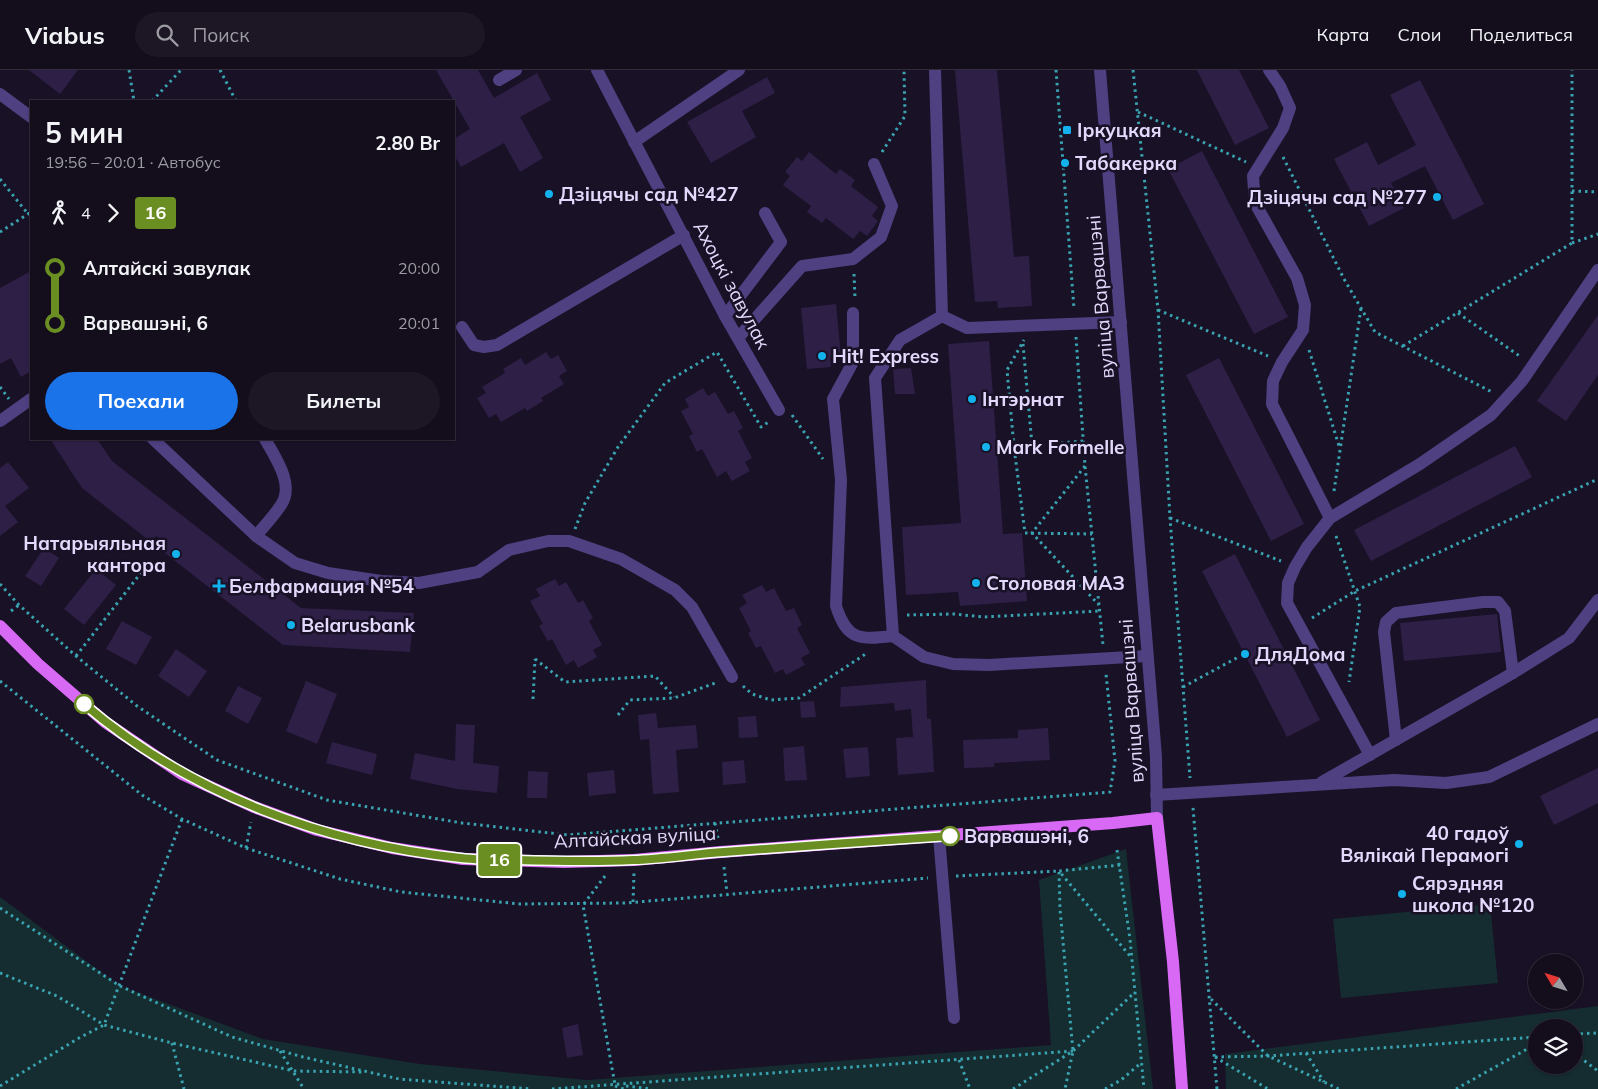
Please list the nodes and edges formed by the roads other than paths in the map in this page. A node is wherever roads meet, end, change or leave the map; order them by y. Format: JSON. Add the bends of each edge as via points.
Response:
{"nodes":[{"id":1,"x":516,"y":70,"type":"edge"},
{"id":2,"x":597,"y":70,"type":"edge"},
{"id":3,"x":739,"y":70,"type":"edge"},
{"id":4,"x":935,"y":70,"type":"edge"},
{"id":5,"x":1100,"y":70,"type":"edge"},
{"id":6,"x":1269,"y":70,"type":"edge"},
{"id":7,"x":499,"y":80,"type":"dead end"},
{"id":8,"x":0,"y":94,"type":"edge"},
{"id":9,"x":30,"y":116,"type":"edge"},
{"id":10,"x":634,"y":142,"type":"junction"},
{"id":11,"x":874,"y":164,"type":"road end"},
{"id":12,"x":765,"y":212,"type":"dead end"},
{"id":13,"x":684,"y":235,"type":"junction"},
{"id":14,"x":1598,"y":270,"type":"edge"},
{"id":15,"x":853,"y":313,"type":"road end"},
{"id":16,"x":725,"y":316,"type":"junction"},
{"id":17,"x":942,"y":316,"type":"junction"},
{"id":18,"x":1121,"y":322,"type":"junction"},
{"id":19,"x":462,"y":327,"type":"dead end"},
{"id":20,"x":738,"y":338,"type":"junction"},
{"id":21,"x":30,"y":400,"type":"edge"},
{"id":22,"x":780,"y":413,"type":"road end"},
{"id":23,"x":0,"y":421,"type":"edge"},
{"id":24,"x":154,"y":440,"type":"edge"},
{"id":25,"x":266,"y":440,"type":"edge"},
{"id":26,"x":1330,"y":518,"type":"junction"},
{"id":27,"x":256,"y":536,"type":"junction"},
{"id":28,"x":1598,"y":600,"type":"edge"},
{"id":29,"x":0,"y":626,"type":"edge"},
{"id":30,"x":892,"y":636,"type":"junction"},
{"id":31,"x":1147,"y":656,"type":"junction"},
{"id":32,"x":1513,"y":672,"type":"junction"},
{"id":33,"x":732,"y":677,"type":"road end"},
{"id":34,"x":1598,"y":724,"type":"edge"},
{"id":35,"x":1396,"y":740,"type":"junction"},
{"id":36,"x":1370,"y":754,"type":"junction"},
{"id":37,"x":1320,"y":784,"type":"junction"},
{"id":38,"x":1156,"y":795,"type":"junction"},
{"id":39,"x":1157,"y":818,"type":"junction"},
{"id":40,"x":939,"y":836,"type":"junction"},
{"id":41,"x":954,"y":1018,"type":"dead end"},
{"id":42,"x":1182,"y":1089,"type":"edge"}],
"edges":[{"from":1,"to":7,"type":"street"},
{"from":2,"to":10,"type":"street","name":"Ахоцкі завулак"},
{"from":3,"to":10,"type":"street"},
{"from":4,"to":17,"type":"street"},
{"from":5,"to":18,"type":"street","name":"вуліца Варвашэні"},
{"from":6,"to":26,"type":"street","via":[[1290,108],[1283,128],[1253,176],[1255,203],[1296,278],[1305,306],[1303,330],[1282,362],[1274,382],[1272,404]]},
{"from":8,"to":9,"type":"street"},
{"from":10,"to":13,"type":"street","name":"Ахоцкі завулак"},
{"from":11,"to":20,"type":"street","via":[[892,206],[881,237],[853,259],[802,266]]},
{"from":12,"to":16,"type":"street","via":[[781,242]]},
{"from":13,"to":16,"type":"street","name":"Ахоцкі завулак"},
{"from":13,"to":19,"type":"street","via":[[497,346],[474,345]]},
{"from":14,"to":26,"type":"street","via":[[1522,382],[1491,415],[1420,464]]},
{"from":15,"to":30,"type":"street","via":[[853,362],[833,399],[841,480],[836,606],[842,624],[854,636]]},
{"from":16,"to":20,"type":"street","name":"Ахоцкі завулак"},
{"from":17,"to":18,"type":"street","via":[[967,328]]},
{"from":17,"to":30,"type":"street","via":[[900,340],[875,378]]},
{"from":18,"to":31,"type":"street","name":"вуліца Варвашэні"},
{"from":20,"to":22,"type":"street","name":"Ахоцкі завулак"},
{"from":21,"to":23,"type":"street"},
{"from":24,"to":27,"type":"street"},
{"from":25,"to":27,"type":"street","via":[[284,475],[286,491],[282,504]]},
{"from":26,"to":36,"type":"street","via":[[1295,567],[1288,583],[1287,603]]},
{"from":27,"to":33,"type":"street","via":[[295,563],[328,573],[419,583],[478,572],[509,550],[548,541],[569,541],[621,559],[675,590],[692,607]]},
{"from":28,"to":32,"type":"street","via":[[1569,638]]},
{"from":29,"to":40,"type":"main road","name":"Алтайская вуліца","via":[[105,722],[182,774],[254,807],[317,830],[392,848],[462,858],[616,861]]},
{"from":30,"to":31,"type":"street","via":[[924,657],[953,664]]},
{"from":31,"to":38,"type":"street","name":"вуліца Варвашэні"},
{"from":32,"to":35,"type":"street"},
{"from":32,"to":35,"type":"street","via":[[1506,611],[1498,602],[1396,613],[1386,622],[1384,632]]},
{"from":34,"to":37,"type":"street","via":[[1489,777],[1446,783],[1394,780]]},
{"from":35,"to":36,"type":"street"},
{"from":36,"to":37,"type":"street"},
{"from":37,"to":38,"type":"street"},
{"from":38,"to":39,"type":"street","name":"вуліца Варвашэні"},
{"from":39,"to":40,"type":"main road","name":"Алтайская вуліца"},
{"from":39,"to":42,"type":"main road","name":"вуліца Варвашэні"},
{"from":40,"to":41,"type":"street"}]}
